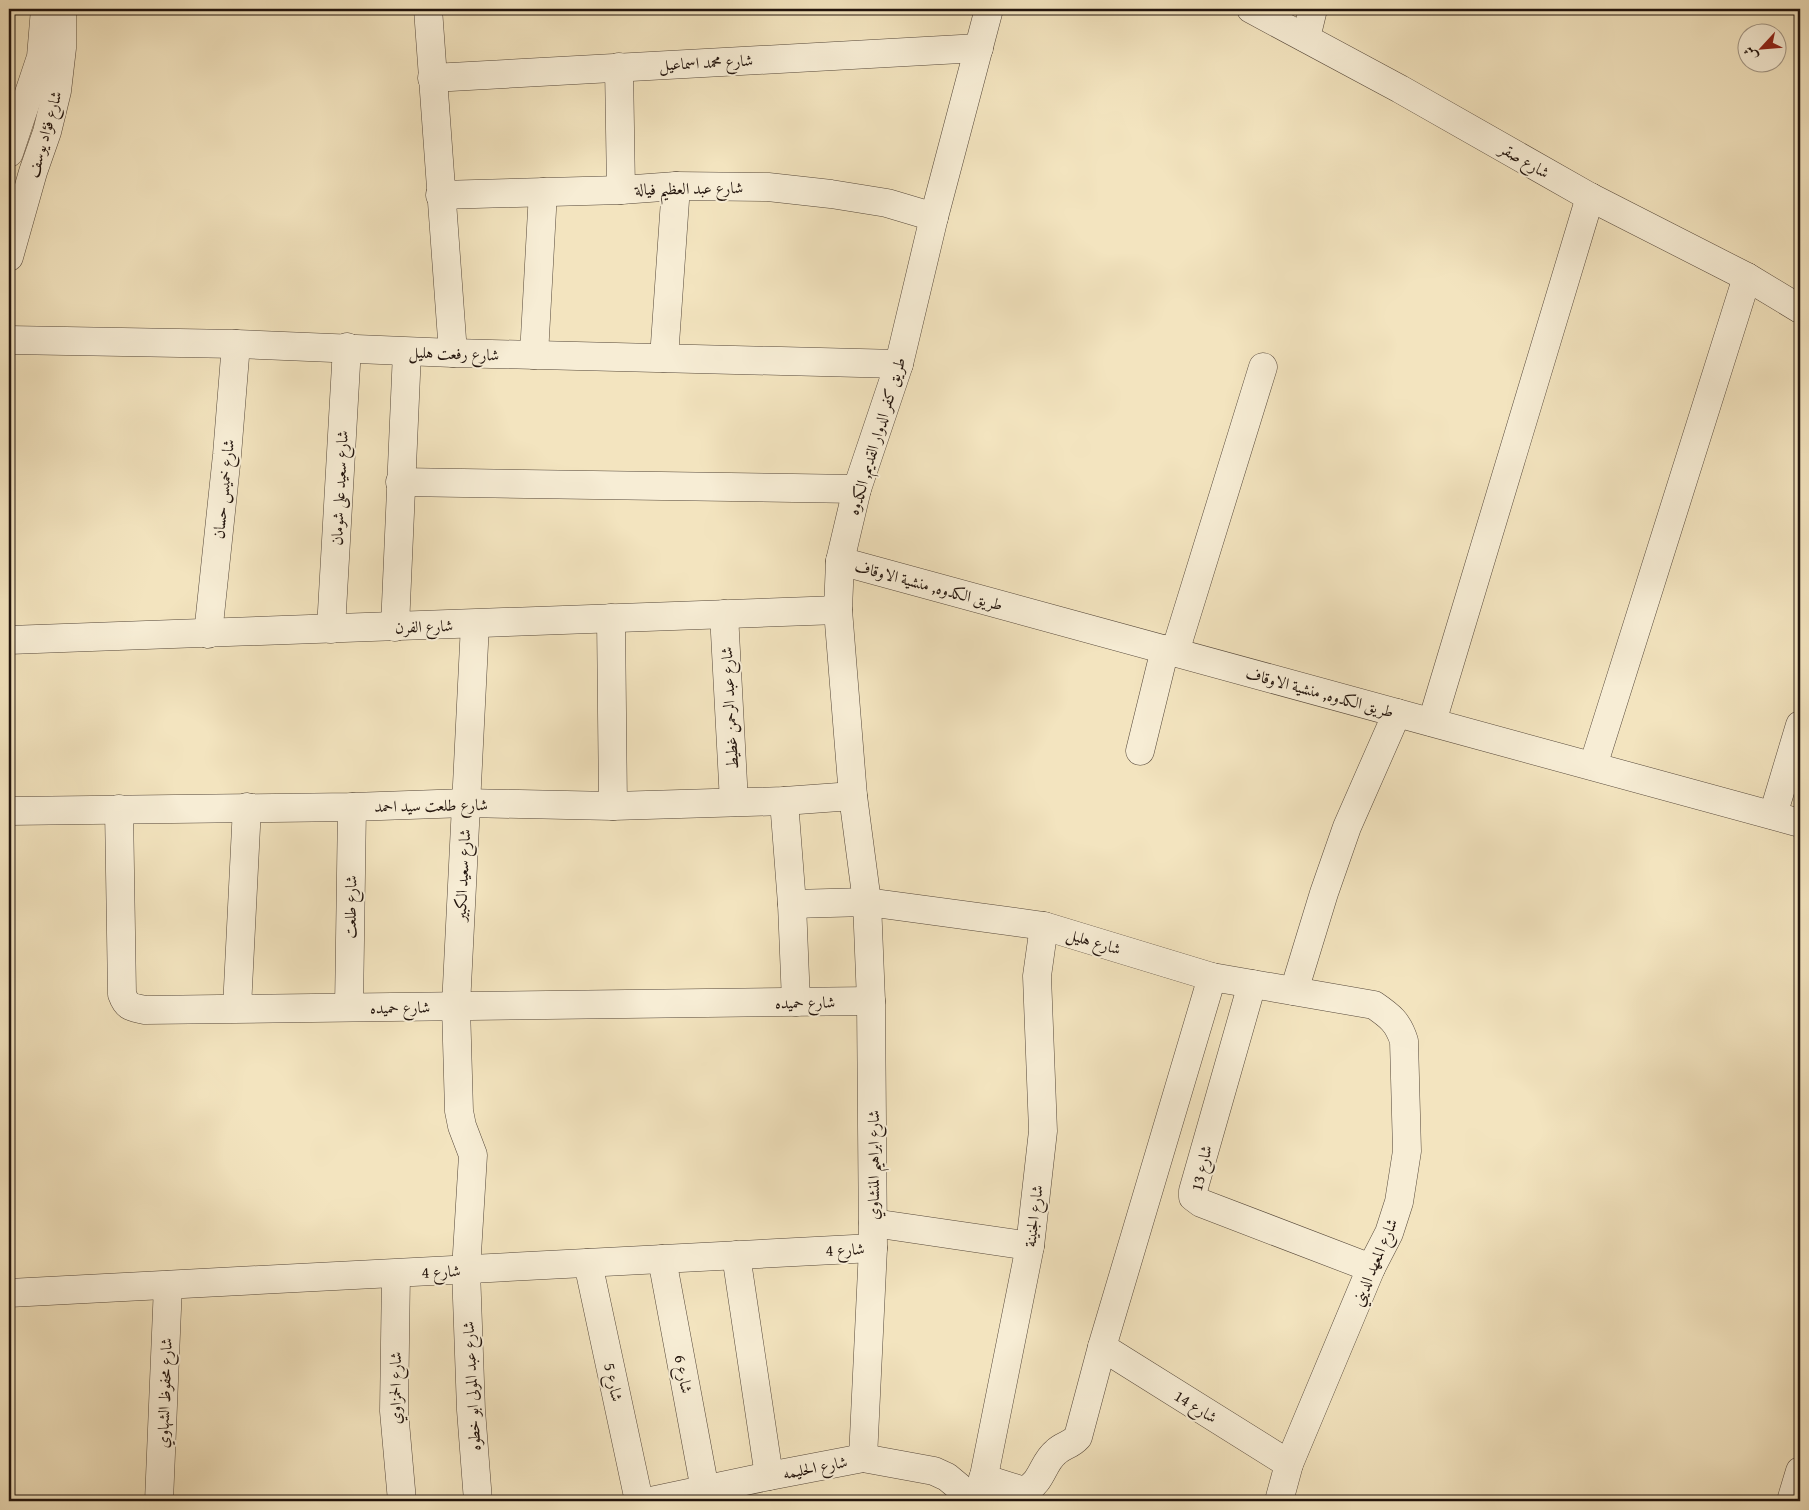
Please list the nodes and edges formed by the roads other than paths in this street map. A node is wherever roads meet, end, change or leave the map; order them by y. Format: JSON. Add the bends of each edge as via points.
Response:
{"nodes":[{"id":1,"x":45,"y":9,"type":"edge"},
{"id":2,"x":62,"y":9,"type":"edge"},
{"id":3,"x":428,"y":9,"type":"edge"},
{"id":4,"x":989,"y":9,"type":"edge"},
{"id":5,"x":1250,"y":9,"type":"edge"},
{"id":6,"x":1312,"y":9,"type":"edge"},
{"id":7,"x":1306,"y":38,"type":"junction"},
{"id":8,"x":979,"y":48,"type":"junction"},
{"id":9,"x":619,"y":67,"type":"junction"},
{"id":10,"x":432,"y":78,"type":"junction"},
{"id":11,"x":9,"y":153,"type":"edge"},
{"id":12,"x":676,"y":186,"type":"junction"},
{"id":13,"x":621,"y":190,"type":"junction"},
{"id":14,"x":543,"y":192,"type":"junction"},
{"id":15,"x":440,"y":195,"type":"junction"},
{"id":16,"x":1590,"y":197,"type":"junction"},
{"id":17,"x":934,"y":217,"type":"junction"},
{"id":18,"x":9,"y":257,"type":"edge"},
{"id":19,"x":1747,"y":277,"type":"junction"},
{"id":20,"x":1800,"y":309,"type":"edge"},
{"id":21,"x":9,"y":340,"type":"edge"},
{"id":22,"x":236,"y":344,"type":"junction"},
{"id":23,"x":347,"y":347,"type":"junction"},
{"id":24,"x":408,"y":352,"type":"junction"},
{"id":25,"x":453,"y":353,"type":"junction"},
{"id":26,"x":534,"y":356,"type":"junction"},
{"id":27,"x":664,"y":358,"type":"junction"},
{"id":28,"x":899,"y":364,"type":"junction"},
{"id":29,"x":1263,"y":367,"type":"dead end"},
{"id":30,"x":400,"y":482,"type":"junction"},
{"id":31,"x":856,"y":489,"type":"junction"},
{"id":32,"x":840,"y":561,"type":"junction"},
{"id":33,"x":838,"y":610,"type":"junction"},
{"id":34,"x":724,"y":614,"type":"junction"},
{"id":35,"x":611,"y":618,"type":"junction"},
{"id":36,"x":475,"y":624,"type":"junction"},
{"id":37,"x":395,"y":627,"type":"junction"},
{"id":38,"x":331,"y":629,"type":"junction"},
{"id":39,"x":208,"y":634,"type":"junction"},
{"id":40,"x":9,"y":640,"type":"edge"},
{"id":41,"x":1170,"y":651,"type":"junction"},
{"id":42,"x":1397,"y":713,"type":"junction"},
{"id":43,"x":1432,"y":722,"type":"junction"},
{"id":44,"x":1800,"y":725,"type":"edge"},
{"id":45,"x":1140,"y":751,"type":"dead end"},
{"id":46,"x":1593,"y":766,"type":"junction"},
{"id":47,"x":853,"y":796,"type":"junction"},
{"id":48,"x":784,"y":801,"type":"junction"},
{"id":49,"x":734,"y":802,"type":"junction"},
{"id":50,"x":466,"y":803,"type":"junction"},
{"id":51,"x":613,"y":806,"type":"junction"},
{"id":52,"x":247,"y":807,"type":"junction"},
{"id":53,"x":352,"y":807,"type":"junction"},
{"id":54,"x":118,"y":809,"type":"junction"},
{"id":55,"x":9,"y":810,"type":"edge"},
{"id":56,"x":1773,"y":816,"type":"junction"},
{"id":57,"x":1800,"y":823,"type":"edge"},
{"id":58,"x":867,"y":902,"type":"junction"},
{"id":59,"x":792,"y":904,"type":"junction"},
{"id":60,"x":1044,"y":926,"type":"junction"},
{"id":61,"x":1212,"y":977,"type":"junction"},
{"id":62,"x":1252,"y":984,"type":"junction"},
{"id":63,"x":1294,"y":991,"type":"junction"},
{"id":64,"x":872,"y":1001,"type":"junction"},
{"id":65,"x":796,"y":1002,"type":"junction"},
{"id":66,"x":456,"y":1006,"type":"junction"},
{"id":67,"x":349,"y":1007,"type":"junction"},
{"id":68,"x":237,"y":1008,"type":"junction"},
{"id":69,"x":1389,"y":1015,"type":"joint"},
{"id":70,"x":873,"y":1235,"type":"junction"},
{"id":71,"x":1030,"y":1246,"type":"junction"},
{"id":72,"x":736,"y":1255,"type":"junction"},
{"id":73,"x":662,"y":1259,"type":"junction"},
{"id":74,"x":588,"y":1263,"type":"junction"},
{"id":75,"x":1371,"y":1268,"type":"junction"},
{"id":76,"x":466,"y":1270,"type":"junction"},
{"id":77,"x":396,"y":1274,"type":"junction"},
{"id":78,"x":168,"y":1285,"type":"junction"},
{"id":79,"x":9,"y":1293,"type":"edge"},
{"id":80,"x":1102,"y":1347,"type":"junction"},
{"id":81,"x":863,"y":1458,"type":"junction"},
{"id":82,"x":1290,"y":1464,"type":"junction"},
{"id":83,"x":1800,"y":1471,"type":"edge"},
{"id":84,"x":769,"y":1476,"type":"junction"},
{"id":85,"x":705,"y":1490,"type":"junction"},
{"id":86,"x":981,"y":1490,"type":"edge"},
{"id":87,"x":159,"y":1501,"type":"edge"},
{"id":88,"x":402,"y":1501,"type":"edge"},
{"id":89,"x":478,"y":1501,"type":"edge"},
{"id":90,"x":639,"y":1501,"type":"edge"},
{"id":91,"x":651,"y":1501,"type":"edge"},
{"id":92,"x":967,"y":1501,"type":"edge"},
{"id":93,"x":1279,"y":1501,"type":"edge"},
{"id":94,"x":1791,"y":1501,"type":"edge"}],
"edges":[{"from":1,"to":11,"type":"street","name":"شارع فؤاد يوسف","via":[[41,57]]},
{"from":2,"to":18,"type":"street","name":"شارع فؤاد يوسف","via":[[58,91]]},
{"from":3,"to":10,"type":"street"},
{"from":4,"to":8,"type":"street","name":"طريق كفر الدوار القديم, الكدوه"},
{"from":5,"to":7,"type":"street","name":"شارع صقر"},
{"from":6,"to":7,"type":"street"},
{"from":7,"to":16,"type":"street","name":"شارع صقر"},
{"from":8,"to":9,"type":"street","name":"شارع محمد اسماعيل"},
{"from":8,"to":17,"type":"street","name":"طريق كفر الدوار القديم, الكدوه"},
{"from":9,"to":10,"type":"street","name":"شارع محمد اسماعيل"},
{"from":9,"to":13,"type":"street"},
{"from":10,"to":15,"type":"street"},
{"from":12,"to":13,"type":"street","name":"شارع عبد العظيم فيالة"},
{"from":12,"to":17,"type":"street","name":"شارع عبد العظيم فيالة","via":[[768,187],[831,194],[887,203]]},
{"from":12,"to":27,"type":"street"},
{"from":13,"to":14,"type":"street","name":"شارع عبد العظيم فيالة"},
{"from":14,"to":15,"type":"street","name":"شارع عبد العظيم فيالة"},
{"from":14,"to":26,"type":"street"},
{"from":15,"to":25,"type":"street"},
{"from":16,"to":19,"type":"street","name":"شارع صقر"},
{"from":16,"to":43,"type":"street"},
{"from":17,"to":28,"type":"street","name":"طريق كفر الدوار القديم, الكدوه"},
{"from":19,"to":20,"type":"street","name":"شارع صقر"},
{"from":19,"to":46,"type":"street"},
{"from":21,"to":22,"type":"street","name":"شارع رفعت هليل"},
{"from":22,"to":23,"type":"street","name":"شارع رفعت هليل"},
{"from":22,"to":39,"type":"street","name":"شارع خميس حسان","via":[[228,455]]},
{"from":23,"to":24,"type":"street","name":"شارع رفعت هليل"},
{"from":23,"to":38,"type":"street","name":"شارع سعيد على شومان"},
{"from":24,"to":25,"type":"street","name":"شارع رفعت هليل"},
{"from":24,"to":30,"type":"street"},
{"from":25,"to":26,"type":"street","name":"شارع رفعت هليل"},
{"from":26,"to":27,"type":"street","name":"شارع رفعت هليل"},
{"from":27,"to":28,"type":"street","name":"شارع رفعت هليل"},
{"from":28,"to":31,"type":"street","name":"طريق كفر الدوار القديم, الكدوه"},
{"from":29,"to":41,"type":"street"},
{"from":30,"to":31,"type":"street"},
{"from":30,"to":37,"type":"street"},
{"from":31,"to":32,"type":"street","name":"طريق كفر الدوار القديم, الكدوه"},
{"from":32,"to":33,"type":"street","name":"طريق كفر الدوار القديم, الكدوه"},
{"from":32,"to":41,"type":"street","name":"طريق الكدوه, منشية الاوقاف"},
{"from":33,"to":34,"type":"street","name":"شارع الفرن"},
{"from":33,"to":47,"type":"street","name":"طريق كفر الدوار القديم, الكدوه"},
{"from":34,"to":35,"type":"street","name":"شارع الفرن"},
{"from":34,"to":49,"type":"street","name":"شارع عبد الرحمن غطيط"},
{"from":35,"to":36,"type":"street","name":"شارع الفرن"},
{"from":35,"to":51,"type":"street"},
{"from":36,"to":37,"type":"street","name":"شارع الفرن"},
{"from":36,"to":50,"type":"street","name":"شارع سعيد الكبير"},
{"from":37,"to":38,"type":"street","name":"شارع الفرن"},
{"from":38,"to":39,"type":"street","name":"شارع الفرن"},
{"from":39,"to":40,"type":"street","name":"شارع الفرن"},
{"from":41,"to":42,"type":"street","name":"طريق الكدوه, منشية الاوقاف"},
{"from":41,"to":45,"type":"street"},
{"from":42,"to":43,"type":"street","name":"طريق الكدوه, منشية الاوقاف"},
{"from":42,"to":63,"type":"street","via":[[1347,827]]},
{"from":43,"to":46,"type":"street","name":"طريق الكدوه, منشية الاوقاف"},
{"from":44,"to":56,"type":"street"},
{"from":46,"to":56,"type":"street","name":"طريق الكدوه, منشية الاوقاف"},
{"from":47,"to":48,"type":"street","name":"شارع طلعت سيد احمد"},
{"from":47,"to":58,"type":"street","name":"طريق كفر الدوار القديم, الكدوه"},
{"from":48,"to":49,"type":"street","name":"شارع طلعت سيد احمد"},
{"from":48,"to":59,"type":"street"},
{"from":49,"to":51,"type":"street","name":"شارع طلعت سيد احمد"},
{"from":50,"to":51,"type":"street","name":"شارع طلعت سيد احمد"},
{"from":50,"to":53,"type":"street","name":"شارع طلعت سيد احمد"},
{"from":50,"to":66,"type":"street","name":"شارع سعيد الكبير"},
{"from":52,"to":53,"type":"street","name":"شارع طلعت سيد احمد"},
{"from":52,"to":54,"type":"street","name":"شارع طلعت سيد احمد"},
{"from":52,"to":68,"type":"street"},
{"from":53,"to":67,"type":"street","name":"شارع طلعت"},
{"from":54,"to":55,"type":"street","name":"شارع طلعت سيد احمد"},
{"from":54,"to":68,"type":"street","name":"شارع حميده","via":[[122,994],[125,1002],[146,1010]]},
{"from":56,"to":57,"type":"street","name":"طريق الكدوه, منشية الاوقاف"},
{"from":58,"to":59,"type":"street","name":"شارع هليل"},
{"from":58,"to":60,"type":"street","name":"شارع هليل"},
{"from":58,"to":64,"type":"street","name":"شارع ابراهيم المنشاوي"},
{"from":59,"to":65,"type":"street"},
{"from":60,"to":61,"type":"street","name":"شارع هليل"},
{"from":60,"to":71,"type":"street","name":"شارع الجنينة","via":[[1037,976],[1043,1131]]},
{"from":61,"to":62,"type":"street","name":"شارع هليل"},
{"from":61,"to":80,"type":"street"},
{"from":62,"to":63,"type":"street","name":"شارع هليل"},
{"from":62,"to":75,"type":"street","name":"شارع 13","via":[[1193,1191],[1194,1197],[1207,1205]]},
{"from":63,"to":69,"type":"street","name":"شارع هليل","via":[[1374,1005]]},
{"from":64,"to":65,"type":"street","name":"شارع حميده"},
{"from":64,"to":70,"type":"street","name":"شارع ابراهيم المنشاوي"},
{"from":65,"to":66,"type":"street","name":"شارع حميده"},
{"from":66,"to":67,"type":"street","name":"شارع حميده"},
{"from":66,"to":76,"type":"street","name":"شارع سعيد الكبير","via":[[459,1111],[474,1155]]},
{"from":67,"to":68,"type":"street","name":"شارع حميده"},
{"from":69,"to":75,"type":"street","name":"شارع المعهد الديني","via":[[1399,1026],[1404,1041],[1407,1151],[1389,1233]]},
{"from":70,"to":71,"type":"street","name":"شارع 4"},
{"from":70,"to":72,"type":"street","name":"شارع 4"},
{"from":70,"to":81,"type":"street","name":"شارع ابراهيم المنشاوي"},
{"from":71,"to":86,"type":"street","name":"شارع الجنينة"},
{"from":72,"to":73,"type":"street","name":"شارع 4"},
{"from":72,"to":84,"type":"street"},
{"from":73,"to":74,"type":"street","name":"شارع 4"},
{"from":73,"to":85,"type":"street","name":"شارع 6"},
{"from":74,"to":76,"type":"street","name":"شارع 4"},
{"from":74,"to":90,"type":"street","name":"شارع 5"},
{"from":75,"to":82,"type":"street","name":"شارع المعهد الديني"},
{"from":76,"to":77,"type":"street","name":"شارع 4"},
{"from":76,"to":89,"type":"street","name":"شارع عبد المولى ابو خطوه"},
{"from":77,"to":78,"type":"street","name":"شارع 4"},
{"from":77,"to":88,"type":"street","name":"شارع الحمزاوي","via":[[394,1411]]},
{"from":78,"to":79,"type":"street","name":"شارع 4"},
{"from":78,"to":87,"type":"street","name":"شارع محفوظ الشهاوي"},
{"from":80,"to":82,"type":"street","name":"شارع 14"},
{"from":80,"to":86,"type":"street","via":[[1074,1442],[1055,1452],[1036,1483],[1024,1491]]},
{"from":81,"to":84,"type":"street","name":"شارع الحليمه"},
{"from":81,"to":92,"type":"street","name":"شارع الحليمه","via":[[934,1471],[959,1487]]},
{"from":82,"to":93,"type":"street","name":"شارع المعهد الديني"},
{"from":83,"to":94,"type":"street"},
{"from":84,"to":85,"type":"street","name":"شارع الحليمه"},
{"from":85,"to":91,"type":"street","name":"شارع الحليمه"}]}
